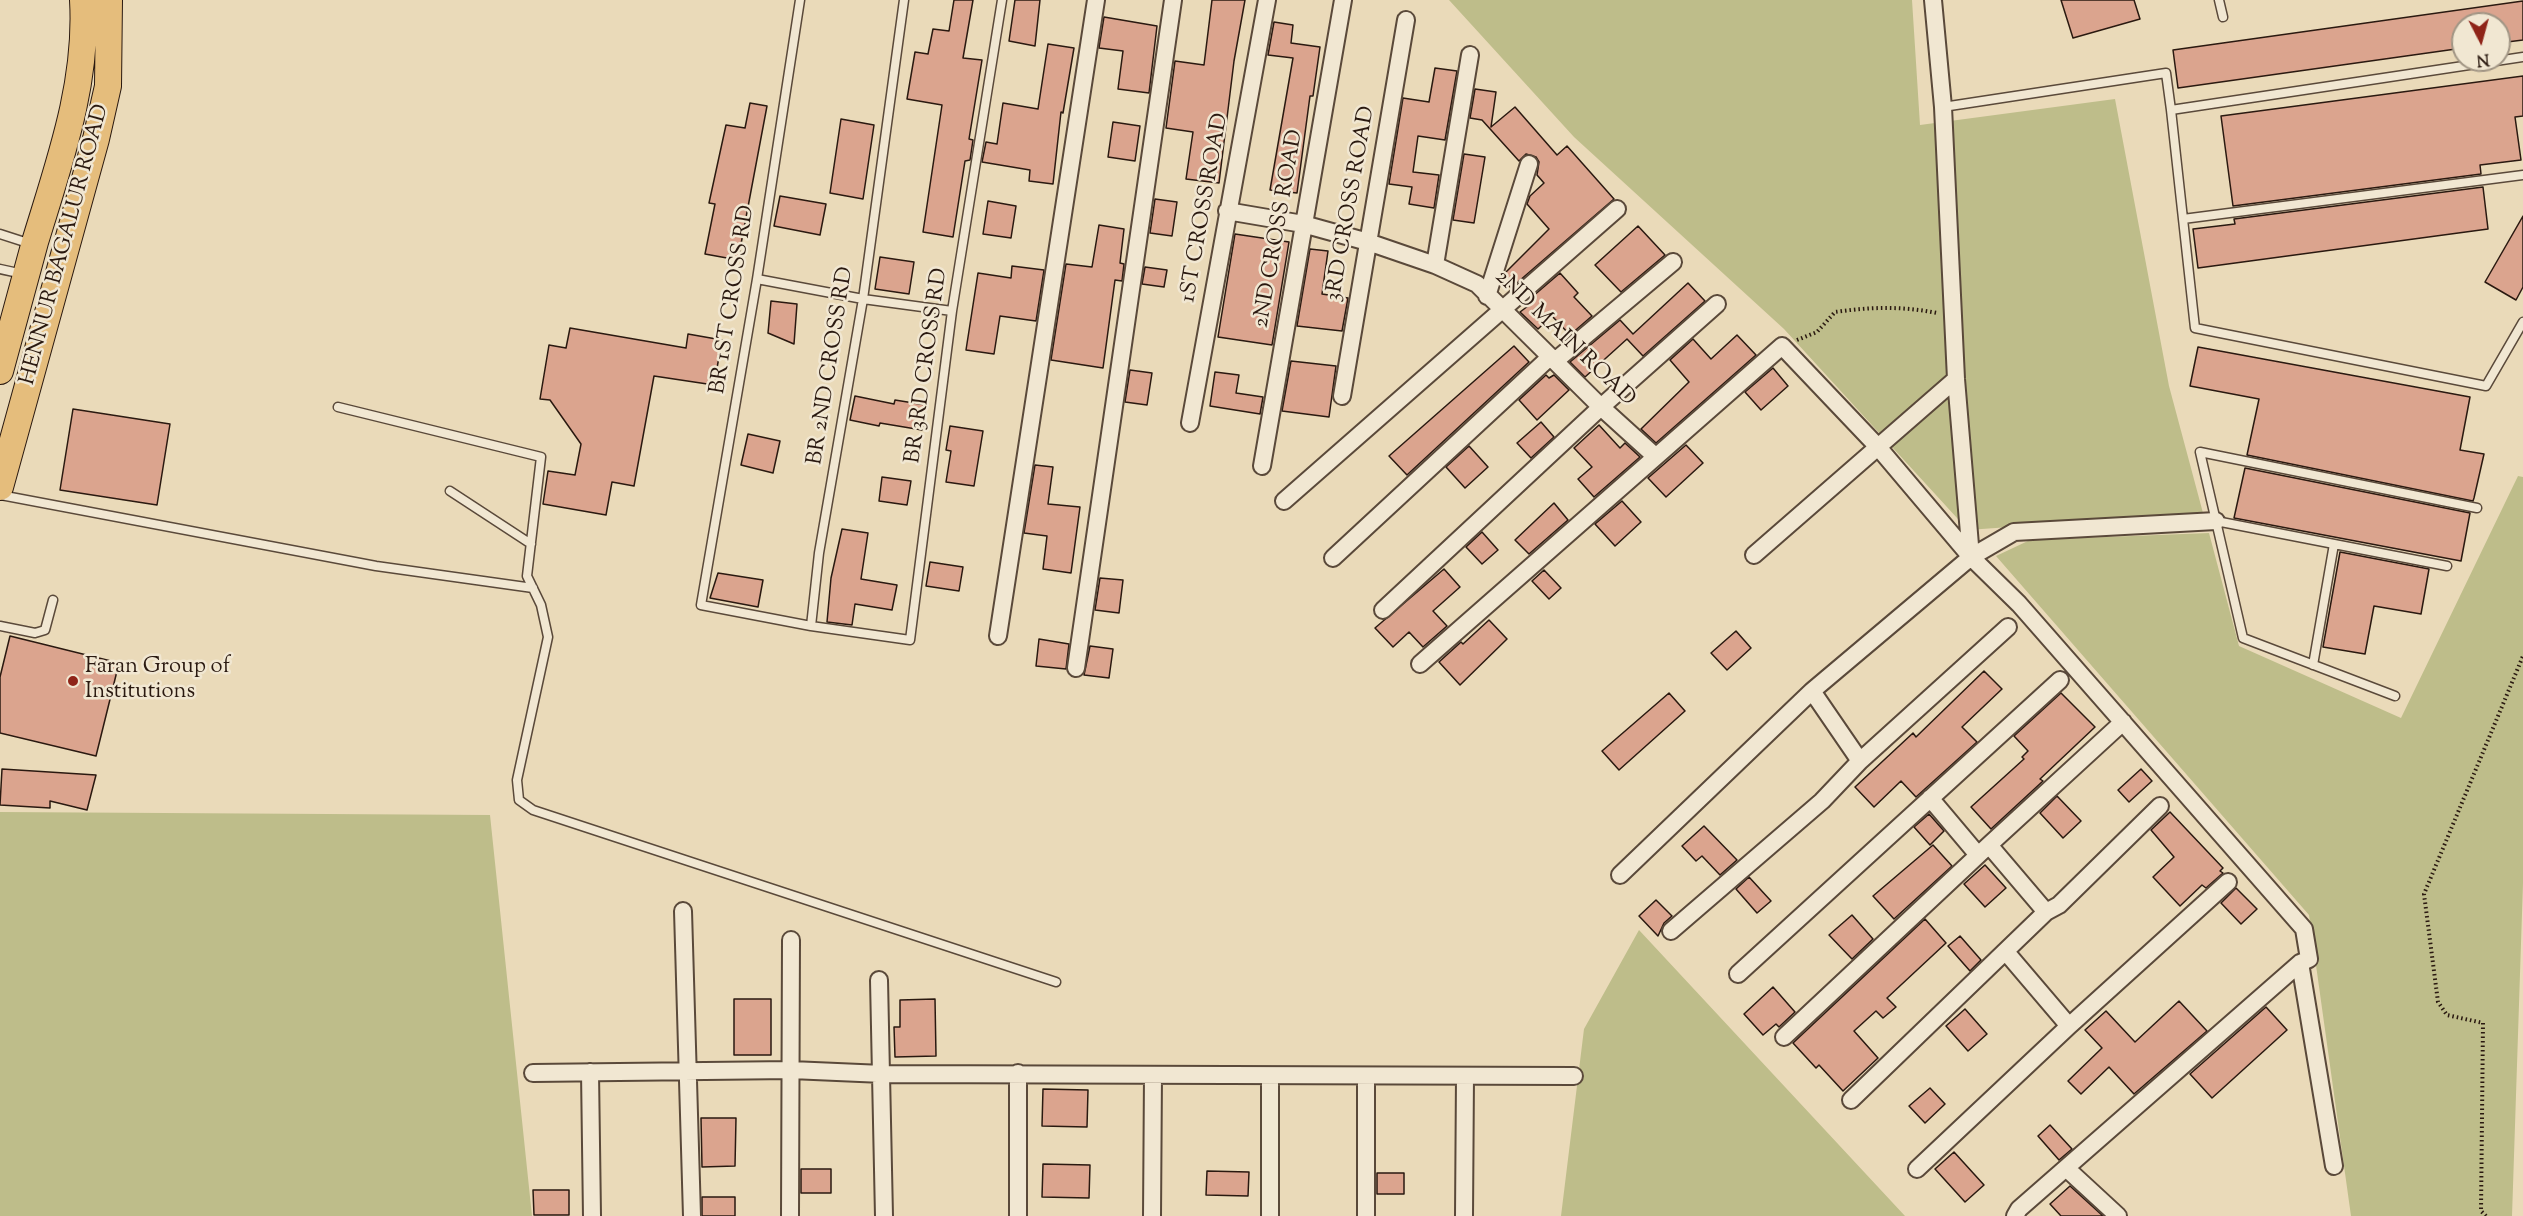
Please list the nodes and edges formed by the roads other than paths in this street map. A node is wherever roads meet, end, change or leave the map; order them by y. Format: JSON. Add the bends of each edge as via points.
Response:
{"nodes":[{"id":1,"x":83,"y":0,"type":"edge"},
{"id":2,"x":109,"y":0,"type":"edge"},
{"id":3,"x":800,"y":0,"type":"edge"},
{"id":4,"x":904,"y":0,"type":"edge"},
{"id":5,"x":1002,"y":0,"type":"edge"},
{"id":6,"x":1096,"y":0,"type":"edge"},
{"id":7,"x":1173,"y":0,"type":"edge"},
{"id":8,"x":1267,"y":0,"type":"edge"},
{"id":9,"x":1343,"y":0,"type":"edge"},
{"id":10,"x":1933,"y":0,"type":"edge"},
{"id":11,"x":2219,"y":0,"type":"edge"},
{"id":12,"x":2223,"y":17,"type":"dead end"},
{"id":13,"x":1407,"y":20,"type":"dead end"},
{"id":14,"x":1470,"y":55,"type":"dead end"},
{"id":15,"x":2523,"y":57,"type":"edge"},
{"id":16,"x":1944,"y":107,"type":"junction"},
{"id":17,"x":2171,"y":110,"type":"junction"},
{"id":18,"x":1529,"y":164,"type":"dead end"},
{"id":19,"x":2523,"y":175,"type":"edge"},
{"id":20,"x":1617,"y":209,"type":"dead end"},
{"id":21,"x":1227,"y":211,"type":"junction"},
{"id":22,"x":2183,"y":219,"type":"junction"},
{"id":23,"x":1303,"y":224,"type":"junction"},
{"id":24,"x":0,"y":234,"type":"edge"},
{"id":25,"x":1368,"y":242,"type":"junction"},
{"id":26,"x":34,"y":245,"type":"junction"},
{"id":27,"x":1673,"y":262,"type":"dead end"},
{"id":28,"x":1435,"y":266,"type":"junction"},
{"id":29,"x":0,"y":269,"type":"edge"},
{"id":30,"x":26,"y":275,"type":"junction"},
{"id":31,"x":757,"y":279,"type":"junction"},
{"id":32,"x":1487,"y":296,"type":"junction"},
{"id":33,"x":863,"y":299,"type":"junction"},
{"id":34,"x":1717,"y":304,"type":"dead end"},
{"id":35,"x":952,"y":311,"type":"junction"},
{"id":36,"x":1502,"y":311,"type":"junction"},
{"id":37,"x":2523,"y":322,"type":"edge"},
{"id":38,"x":1552,"y":359,"type":"junction"},
{"id":39,"x":0,"y":371,"type":"edge"},
{"id":40,"x":1956,"y":379,"type":"junction"},
{"id":41,"x":1342,"y":396,"type":"dead end"},
{"id":42,"x":338,"y":407,"type":"dead end"},
{"id":43,"x":1601,"y":408,"type":"junction"},
{"id":44,"x":1190,"y":423,"type":"dead end"},
{"id":45,"x":1878,"y":447,"type":"junction"},
{"id":46,"x":1655,"y":456,"type":"junction"},
{"id":47,"x":1262,"y":466,"type":"dead end"},
{"id":48,"x":0,"y":486,"type":"edge"},
{"id":49,"x":450,"y":492,"type":"dead end"},
{"id":50,"x":0,"y":495,"type":"edge"},
{"id":51,"x":1284,"y":501,"type":"dead end"},
{"id":52,"x":2477,"y":508,"type":"dead end"},
{"id":53,"x":2216,"y":521,"type":"junction"},
{"id":54,"x":531,"y":544,"type":"junction"},
{"id":55,"x":2334,"y":544,"type":"junction"},
{"id":56,"x":1754,"y":555,"type":"dead end"},
{"id":57,"x":1971,"y":557,"type":"junction"},
{"id":58,"x":1333,"y":558,"type":"dead end"},
{"id":59,"x":2447,"y":566,"type":"dead end"},
{"id":60,"x":533,"y":588,"type":"junction"},
{"id":61,"x":53,"y":600,"type":"dead end"},
{"id":62,"x":1383,"y":610,"type":"dead end"},
{"id":63,"x":0,"y":626,"type":"edge"},
{"id":64,"x":811,"y":626,"type":"junction"},
{"id":65,"x":2008,"y":627,"type":"dead end"},
{"id":66,"x":998,"y":636,"type":"dead end"},
{"id":67,"x":1420,"y":664,"type":"dead end"},
{"id":68,"x":2313,"y":665,"type":"junction"},
{"id":69,"x":1076,"y":668,"type":"dead end"},
{"id":70,"x":2060,"y":680,"type":"dead end"},
{"id":71,"x":1812,"y":691,"type":"junction"},
{"id":72,"x":2396,"y":696,"type":"dead end"},
{"id":73,"x":2123,"y":722,"type":"junction"},
{"id":74,"x":1860,"y":761,"type":"junction"},
{"id":75,"x":1930,"y":798,"type":"junction"},
{"id":76,"x":2160,"y":806,"type":"dead end"},
{"id":77,"x":1983,"y":850,"type":"junction"},
{"id":78,"x":1620,"y":875,"type":"dead end"},
{"id":79,"x":2228,"y":882,"type":"dead end"},
{"id":80,"x":684,"y":911,"type":"dead end"},
{"id":81,"x":2046,"y":912,"type":"junction"},
{"id":82,"x":1671,"y":931,"type":"dead end"},
{"id":83,"x":791,"y":940,"type":"dead end"},
{"id":84,"x":2006,"y":952,"type":"junction"},
{"id":85,"x":2300,"y":963,"type":"junction"},
{"id":86,"x":1738,"y":974,"type":"dead end"},
{"id":87,"x":879,"y":980,"type":"dead end"},
{"id":88,"x":1056,"y":982,"type":"dead end"},
{"id":89,"x":2069,"y":1026,"type":"junction"},
{"id":90,"x":1784,"y":1037,"type":"dead end"},
{"id":91,"x":791,"y":1070,"type":"junction"},
{"id":92,"x":590,"y":1072,"type":"junction"},
{"id":93,"x":689,"y":1072,"type":"junction"},
{"id":94,"x":533,"y":1073,"type":"dead end"},
{"id":95,"x":1018,"y":1073,"type":"junction"},
{"id":96,"x":883,"y":1074,"type":"junction"},
{"id":97,"x":1153,"y":1075,"type":"junction"},
{"id":98,"x":1270,"y":1076,"type":"junction"},
{"id":99,"x":1366,"y":1076,"type":"junction"},
{"id":100,"x":1465,"y":1076,"type":"junction"},
{"id":101,"x":1574,"y":1076,"type":"dead end"},
{"id":102,"x":1851,"y":1100,"type":"dead end"},
{"id":103,"x":2334,"y":1166,"type":"dead end"},
{"id":104,"x":1917,"y":1168,"type":"dead end"},
{"id":105,"x":2066,"y":1168,"type":"junction"},
{"id":106,"x":592,"y":1216,"type":"edge"},
{"id":107,"x":692,"y":1216,"type":"edge"},
{"id":108,"x":790,"y":1216,"type":"edge"},
{"id":109,"x":884,"y":1216,"type":"edge"},
{"id":110,"x":1018,"y":1216,"type":"edge"},
{"id":111,"x":1152,"y":1216,"type":"edge"},
{"id":112,"x":1270,"y":1216,"type":"edge"},
{"id":113,"x":1366,"y":1216,"type":"edge"},
{"id":114,"x":1464,"y":1216,"type":"edge"},
{"id":115,"x":2015,"y":1216,"type":"edge"},
{"id":116,"x":2118,"y":1216,"type":"edge"}],
"edges":[{"from":1,"to":26,"type":"main road","name":"HENNUR BAGALUR ROAD","via":[[80,81]]},
{"from":2,"to":48,"type":"main road","name":"HENNUR BAGALUR ROAD","via":[[108,86],[96,140]]},
{"from":3,"to":31,"type":"lane","name":"BR 1ST CROSS RD"},
{"from":4,"to":33,"type":"lane","name":"BR 2ND CROSS RD"},
{"from":5,"to":35,"type":"lane","name":"BR 3RD CROSS RD"},
{"from":6,"to":66,"type":"street"},
{"from":7,"to":69,"type":"street"},
{"from":8,"to":21,"type":"street","name":"1ST CROSS ROAD"},
{"from":9,"to":23,"type":"street","name":"2ND CROSS ROAD"},
{"from":10,"to":16,"type":"street"},
{"from":11,"to":12,"type":"lane"},
{"from":13,"to":25,"type":"street","name":"3RD CROSS ROAD"},
{"from":14,"to":28,"type":"street"},
{"from":15,"to":17,"type":"lane"},
{"from":16,"to":17,"type":"lane","via":[[2166,73]]},
{"from":16,"to":40,"type":"street"},
{"from":17,"to":22,"type":"lane"},
{"from":18,"to":32,"type":"street"},
{"from":19,"to":22,"type":"lane"},
{"from":20,"to":36,"type":"street"},
{"from":21,"to":23,"type":"street","name":"2ND MAIN ROAD"},
{"from":21,"to":44,"type":"street","name":"1ST CROSS ROAD"},
{"from":22,"to":37,"type":"lane","via":[[2195,328],[2486,386]]},
{"from":23,"to":25,"type":"street","name":"2ND MAIN ROAD"},
{"from":23,"to":47,"type":"street","name":"2ND CROSS ROAD"},
{"from":24,"to":26,"type":"lane"},
{"from":25,"to":28,"type":"street","name":"2ND MAIN ROAD"},
{"from":25,"to":41,"type":"street","name":"3RD CROSS ROAD"},
{"from":26,"to":30,"type":"main road","name":"HENNUR BAGALUR ROAD"},
{"from":27,"to":38,"type":"street"},
{"from":28,"to":32,"type":"street","name":"2ND MAIN ROAD","via":[[1477,284]]},
{"from":29,"to":30,"type":"lane"},
{"from":30,"to":39,"type":"main road","name":"HENNUR BAGALUR ROAD"},
{"from":31,"to":33,"type":"lane"},
{"from":31,"to":64,"type":"lane","name":"BR 1ST CROSS RD","via":[[701,605]]},
{"from":32,"to":36,"type":"street","name":"2ND MAIN ROAD"},
{"from":33,"to":35,"type":"lane"},
{"from":33,"to":64,"type":"lane","name":"BR 2ND CROSS RD","via":[[819,553]]},
{"from":34,"to":43,"type":"street"},
{"from":35,"to":64,"type":"lane","name":"BR 3RD CROSS RD","via":[[910,640]]},
{"from":36,"to":38,"type":"street","name":"2ND MAIN ROAD"},
{"from":36,"to":51,"type":"street"},
{"from":38,"to":43,"type":"street","name":"2ND MAIN ROAD"},
{"from":38,"to":58,"type":"street"},
{"from":40,"to":45,"type":"street"},
{"from":40,"to":57,"type":"street"},
{"from":42,"to":54,"type":"lane","via":[[541,456]]},
{"from":43,"to":46,"type":"street","name":"2ND MAIN ROAD"},
{"from":43,"to":62,"type":"street"},
{"from":45,"to":46,"type":"street","via":[[1782,346]]},
{"from":45,"to":56,"type":"street"},
{"from":45,"to":57,"type":"street"},
{"from":46,"to":67,"type":"street"},
{"from":49,"to":54,"type":"lane"},
{"from":50,"to":60,"type":"lane","via":[[376,566]]},
{"from":52,"to":53,"type":"lane","via":[[2200,452]]},
{"from":53,"to":55,"type":"lane"},
{"from":53,"to":57,"type":"street","via":[[2014,532]]},
{"from":53,"to":68,"type":"lane","via":[[2243,638]]},
{"from":54,"to":60,"type":"lane","via":[[527,576]]},
{"from":55,"to":59,"type":"lane"},
{"from":55,"to":68,"type":"lane"},
{"from":57,"to":71,"type":"street"},
{"from":57,"to":73,"type":"street","via":[[2019,604]]},
{"from":60,"to":88,"type":"lane","via":[[548,637],[518,780],[519,800],[533,810]]},
{"from":61,"to":63,"type":"lane","via":[[45,630],[35,633]]},
{"from":65,"to":74,"type":"street"},
{"from":68,"to":72,"type":"lane"},
{"from":70,"to":75,"type":"street"},
{"from":71,"to":74,"type":"street"},
{"from":71,"to":78,"type":"street"},
{"from":73,"to":77,"type":"street"},
{"from":73,"to":85,"type":"street","via":[[2304,929],[2310,959]]},
{"from":74,"to":82,"type":"street","via":[[1822,801]]},
{"from":75,"to":77,"type":"street"},
{"from":75,"to":86,"type":"street"},
{"from":76,"to":81,"type":"street","via":[[2059,906]]},
{"from":77,"to":81,"type":"street"},
{"from":77,"to":90,"type":"street"},
{"from":79,"to":89,"type":"street"},
{"from":80,"to":93,"type":"street"},
{"from":81,"to":84,"type":"street"},
{"from":83,"to":91,"type":"street"},
{"from":84,"to":89,"type":"street"},
{"from":84,"to":102,"type":"street"},
{"from":85,"to":103,"type":"street"},
{"from":85,"to":105,"type":"street"},
{"from":87,"to":96,"type":"street"},
{"from":89,"to":104,"type":"street"},
{"from":91,"to":93,"type":"street"},
{"from":91,"to":96,"type":"street"},
{"from":91,"to":108,"type":"street"},
{"from":92,"to":93,"type":"street"},
{"from":92,"to":94,"type":"street"},
{"from":92,"to":106,"type":"street"},
{"from":93,"to":107,"type":"street"},
{"from":95,"to":96,"type":"street"},
{"from":95,"to":97,"type":"street"},
{"from":95,"to":110,"type":"street"},
{"from":96,"to":109,"type":"street"},
{"from":97,"to":98,"type":"street"},
{"from":97,"to":111,"type":"street"},
{"from":98,"to":99,"type":"street"},
{"from":98,"to":112,"type":"street"},
{"from":99,"to":100,"type":"street"},
{"from":99,"to":113,"type":"street"},
{"from":100,"to":101,"type":"street"},
{"from":100,"to":114,"type":"street"},
{"from":105,"to":115,"type":"street"},
{"from":105,"to":116,"type":"street"}]}
